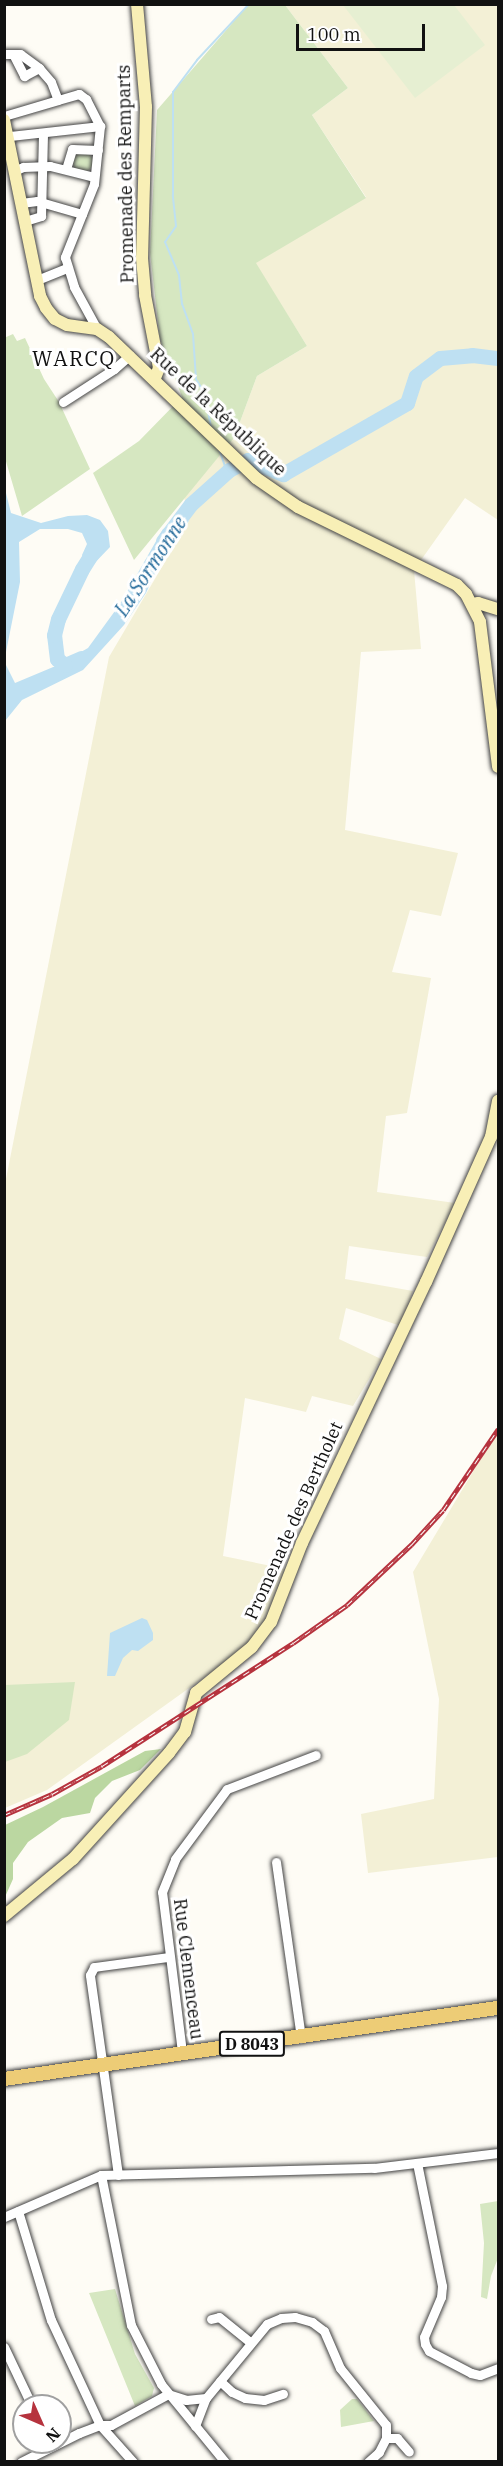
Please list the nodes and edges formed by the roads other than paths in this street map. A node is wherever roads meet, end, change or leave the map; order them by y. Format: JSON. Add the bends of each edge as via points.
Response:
{"nodes":[{"id":1,"x":137,"y":4,"type":"edge"},
{"id":2,"x":9,"y":54,"type":"edge"},
{"id":3,"x":39,"y":68,"type":"junction"},
{"id":4,"x":58,"y":100,"type":"junction"},
{"id":5,"x":4,"y":118,"type":"edge"},
{"id":6,"x":100,"y":128,"type":"junction"},
{"id":7,"x":43,"y":133,"type":"junction"},
{"id":8,"x":10,"y":136,"type":"junction"},
{"id":9,"x":98,"y":150,"type":"junction"},
{"id":10,"x":44,"y":166,"type":"junction"},
{"id":11,"x":66,"y":169,"type":"junction"},
{"id":12,"x":10,"y":171,"type":"edge"},
{"id":13,"x":94,"y":177,"type":"junction"},
{"id":14,"x":40,"y":203,"type":"junction"},
{"id":15,"x":21,"y":204,"type":"junction"},
{"id":16,"x":82,"y":214,"type":"junction"},
{"id":17,"x":25,"y":221,"type":"junction"},
{"id":18,"x":67,"y":268,"type":"junction"},
{"id":19,"x":38,"y":280,"type":"junction"},
{"id":20,"x":97,"y":329,"type":"junction"},
{"id":21,"x":130,"y":355,"type":"junction"},
{"id":22,"x":155,"y":378,"type":"junction"},
{"id":23,"x":63,"y":402,"type":"dead end"},
{"id":24,"x":472,"y":604,"type":"junction"},
{"id":25,"x":498,"y":609,"type":"edge"},
{"id":26,"x":498,"y":767,"type":"edge"},
{"id":27,"x":498,"y":1101,"type":"edge"},
{"id":28,"x":316,"y":1755,"type":"dead end"},
{"id":29,"x":276,"y":1862,"type":"dead end"},
{"id":30,"x":4,"y":1916,"type":"edge"},
{"id":31,"x":168,"y":1957,"type":"junction"},
{"id":32,"x":498,"y":2008,"type":"edge"},
{"id":33,"x":301,"y":2038,"type":"junction"},
{"id":34,"x":182,"y":2052,"type":"junction"},
{"id":35,"x":102,"y":2064,"type":"junction"},
{"id":36,"x":4,"y":2079,"type":"edge"},
{"id":37,"x":498,"y":2153,"type":"edge"},
{"id":38,"x":417,"y":2163,"type":"junction"},
{"id":39,"x":101,"y":2175,"type":"junction"},
{"id":40,"x":118,"y":2175,"type":"junction"},
{"id":41,"x":18,"y":2211,"type":"junction"},
{"id":42,"x":4,"y":2217,"type":"edge"},
{"id":43,"x":211,"y":2319,"type":"dead end"},
{"id":44,"x":251,"y":2343,"type":"junction"},
{"id":45,"x":4,"y":2347,"type":"edge"},
{"id":46,"x":498,"y":2368,"type":"edge"},
{"id":47,"x":220,"y":2380,"type":"junction"},
{"id":48,"x":26,"y":2394,"type":"edge"},
{"id":49,"x":168,"y":2394,"type":"junction"},
{"id":50,"x":283,"y":2394,"type":"dead end"},
{"id":51,"x":206,"y":2398,"type":"junction"},
{"id":52,"x":100,"y":2425,"type":"junction"},
{"id":53,"x":195,"y":2426,"type":"junction"},
{"id":54,"x":72,"y":2436,"type":"edge"},
{"id":55,"x":386,"y":2438,"type":"junction"},
{"id":56,"x":409,"y":2452,"type":"dead end"},
{"id":57,"x":34,"y":2454,"type":"edge"},
{"id":58,"x":21,"y":2462,"type":"edge"},
{"id":59,"x":133,"y":2462,"type":"edge"},
{"id":60,"x":225,"y":2462,"type":"edge"},
{"id":61,"x":368,"y":2462,"type":"edge"}],
"edges":[{"from":1,"to":22,"type":"street","name":"Promenade des Remparts","via":[[145,78],[142,258],[159,368]]},
{"from":2,"to":3,"type":"street","via":[[20,54]]},
{"from":2,"to":3,"type":"street","via":[[24,76]]},
{"from":3,"to":4,"type":"street","via":[[51,82]]},
{"from":4,"to":5,"type":"street"},
{"from":4,"to":6,"type":"street","via":[[79,94],[86,99]]},
{"from":5,"to":8,"type":"street"},
{"from":6,"to":7,"type":"street"},
{"from":6,"to":9,"type":"street"},
{"from":7,"to":8,"type":"street"},
{"from":7,"to":10,"type":"street"},
{"from":8,"to":12,"type":"street"},
{"from":9,"to":11,"type":"street","via":[[72,149]]},
{"from":9,"to":13,"type":"street"},
{"from":10,"to":11,"type":"street"},
{"from":10,"to":12,"type":"street"},
{"from":10,"to":14,"type":"street"},
{"from":11,"to":13,"type":"street"},
{"from":12,"to":15,"type":"street"},
{"from":13,"to":16,"type":"street"},
{"from":14,"to":15,"type":"street"},
{"from":14,"to":16,"type":"street"},
{"from":14,"to":17,"type":"street","via":[[40,219]]},
{"from":15,"to":17,"type":"street"},
{"from":16,"to":18,"type":"street","via":[[64,257]]},
{"from":17,"to":19,"type":"street"},
{"from":18,"to":19,"type":"street"},
{"from":18,"to":20,"type":"street"},
{"from":19,"to":20,"type":"street","via":[[46,308],[55,319]]},
{"from":20,"to":21,"type":"street","name":"Rue de la République"},
{"from":21,"to":22,"type":"street","name":"Rue de la République"},
{"from":21,"to":23,"type":"street"},
{"from":22,"to":24,"type":"street","name":"Rue de la République","via":[[256,478],[298,507],[457,585]]},
{"from":24,"to":25,"type":"street"},
{"from":24,"to":26,"type":"street","via":[[483,639]]},
{"from":27,"to":30,"type":"street","name":"Promenade des Bertholet","via":[[491,1137],[302,1544],[271,1622],[252,1647],[196,1693],[182,1738],[73,1859]]},
{"from":28,"to":31,"type":"street","name":"Rue Clemenceau","via":[[227,1788],[194,1833],[175,1859],[162,1892]]},
{"from":29,"to":33,"type":"street"},
{"from":31,"to":34,"type":"street","name":"Rue Clemenceau"},
{"from":31,"to":35,"type":"street","via":[[94,1967],[90,1976]]},
{"from":32,"to":33,"type":"main road","number":"D 8043"},
{"from":33,"to":34,"type":"main road","number":"D 8043"},
{"from":34,"to":35,"type":"main road","number":"D 8043"},
{"from":35,"to":36,"type":"main road","number":"D 8043"},
{"from":35,"to":40,"type":"street"},
{"from":37,"to":38,"type":"street"},
{"from":38,"to":40,"type":"street"},
{"from":38,"to":46,"type":"street","via":[[442,2286],[424,2344],[429,2351],[480,2376]]},
{"from":39,"to":40,"type":"street"},
{"from":39,"to":41,"type":"street"},
{"from":39,"to":49,"type":"street","via":[[131,2325]]},
{"from":41,"to":42,"type":"street"},
{"from":41,"to":52,"type":"street","via":[[51,2320]]},
{"from":43,"to":44,"type":"street","via":[[219,2317]]},
{"from":44,"to":47,"type":"street"},
{"from":44,"to":55,"type":"street","via":[[267,2324],[281,2318],[312,2322],[324,2331],[340,2368],[386,2425]]},
{"from":45,"to":48,"type":"street"},
{"from":47,"to":50,"type":"street","via":[[245,2398],[264,2400]]},
{"from":47,"to":51,"type":"street"},
{"from":49,"to":51,"type":"street","via":[[186,2400]]},
{"from":49,"to":52,"type":"street","via":[[111,2425]]},
{"from":49,"to":53,"type":"street"},
{"from":51,"to":53,"type":"street"},
{"from":52,"to":54,"type":"street"},
{"from":52,"to":59,"type":"street"},
{"from":53,"to":60,"type":"street"},
{"from":55,"to":56,"type":"street","via":[[396,2438]]},
{"from":55,"to":61,"type":"street"},
{"from":57,"to":58,"type":"street"}]}
